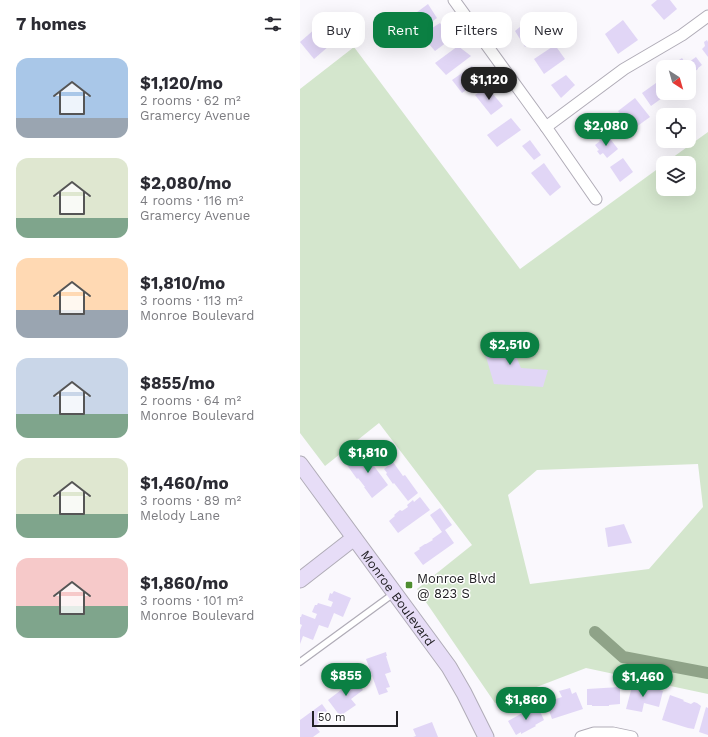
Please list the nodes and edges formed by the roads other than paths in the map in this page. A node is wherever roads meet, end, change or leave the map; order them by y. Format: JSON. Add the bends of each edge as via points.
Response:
{"nodes":[{"id":1,"x":454,"y":0,"type":"edge"},
{"id":2,"x":708,"y":16,"type":"edge"},
{"id":3,"x":546,"y":127,"type":"junction"},
{"id":4,"x":596,"y":198,"type":"dead end"},
{"id":5,"x":300,"y":464,"type":"edge"},
{"id":6,"x":354,"y":538,"type":"junction"},
{"id":7,"x":300,"y":580,"type":"edge"},
{"id":8,"x":395,"y":592,"type":"junction"},
{"id":9,"x":300,"y":662,"type":"edge"},
{"id":10,"x":486,"y":737,"type":"edge"},
{"id":11,"x":581,"y":737,"type":"edge"},
{"id":12,"x":632,"y":737,"type":"edge"}],
"edges":[{"from":1,"to":3,"type":"street"},
{"from":2,"to":3,"type":"street","via":[[682,35],[624,69]]},
{"from":3,"to":4,"type":"street"},
{"from":5,"to":6,"type":"main road","name":"Monroe Boulevard"},
{"from":6,"to":7,"type":"main road"},
{"from":6,"to":8,"type":"main road","name":"Monroe Boulevard"},
{"from":8,"to":9,"type":"lane"},
{"from":8,"to":10,"type":"main road","name":"Monroe Boulevard","via":[[449,667]]},
{"from":11,"to":12,"type":"street","via":[[594,733],[613,733]]}]}
